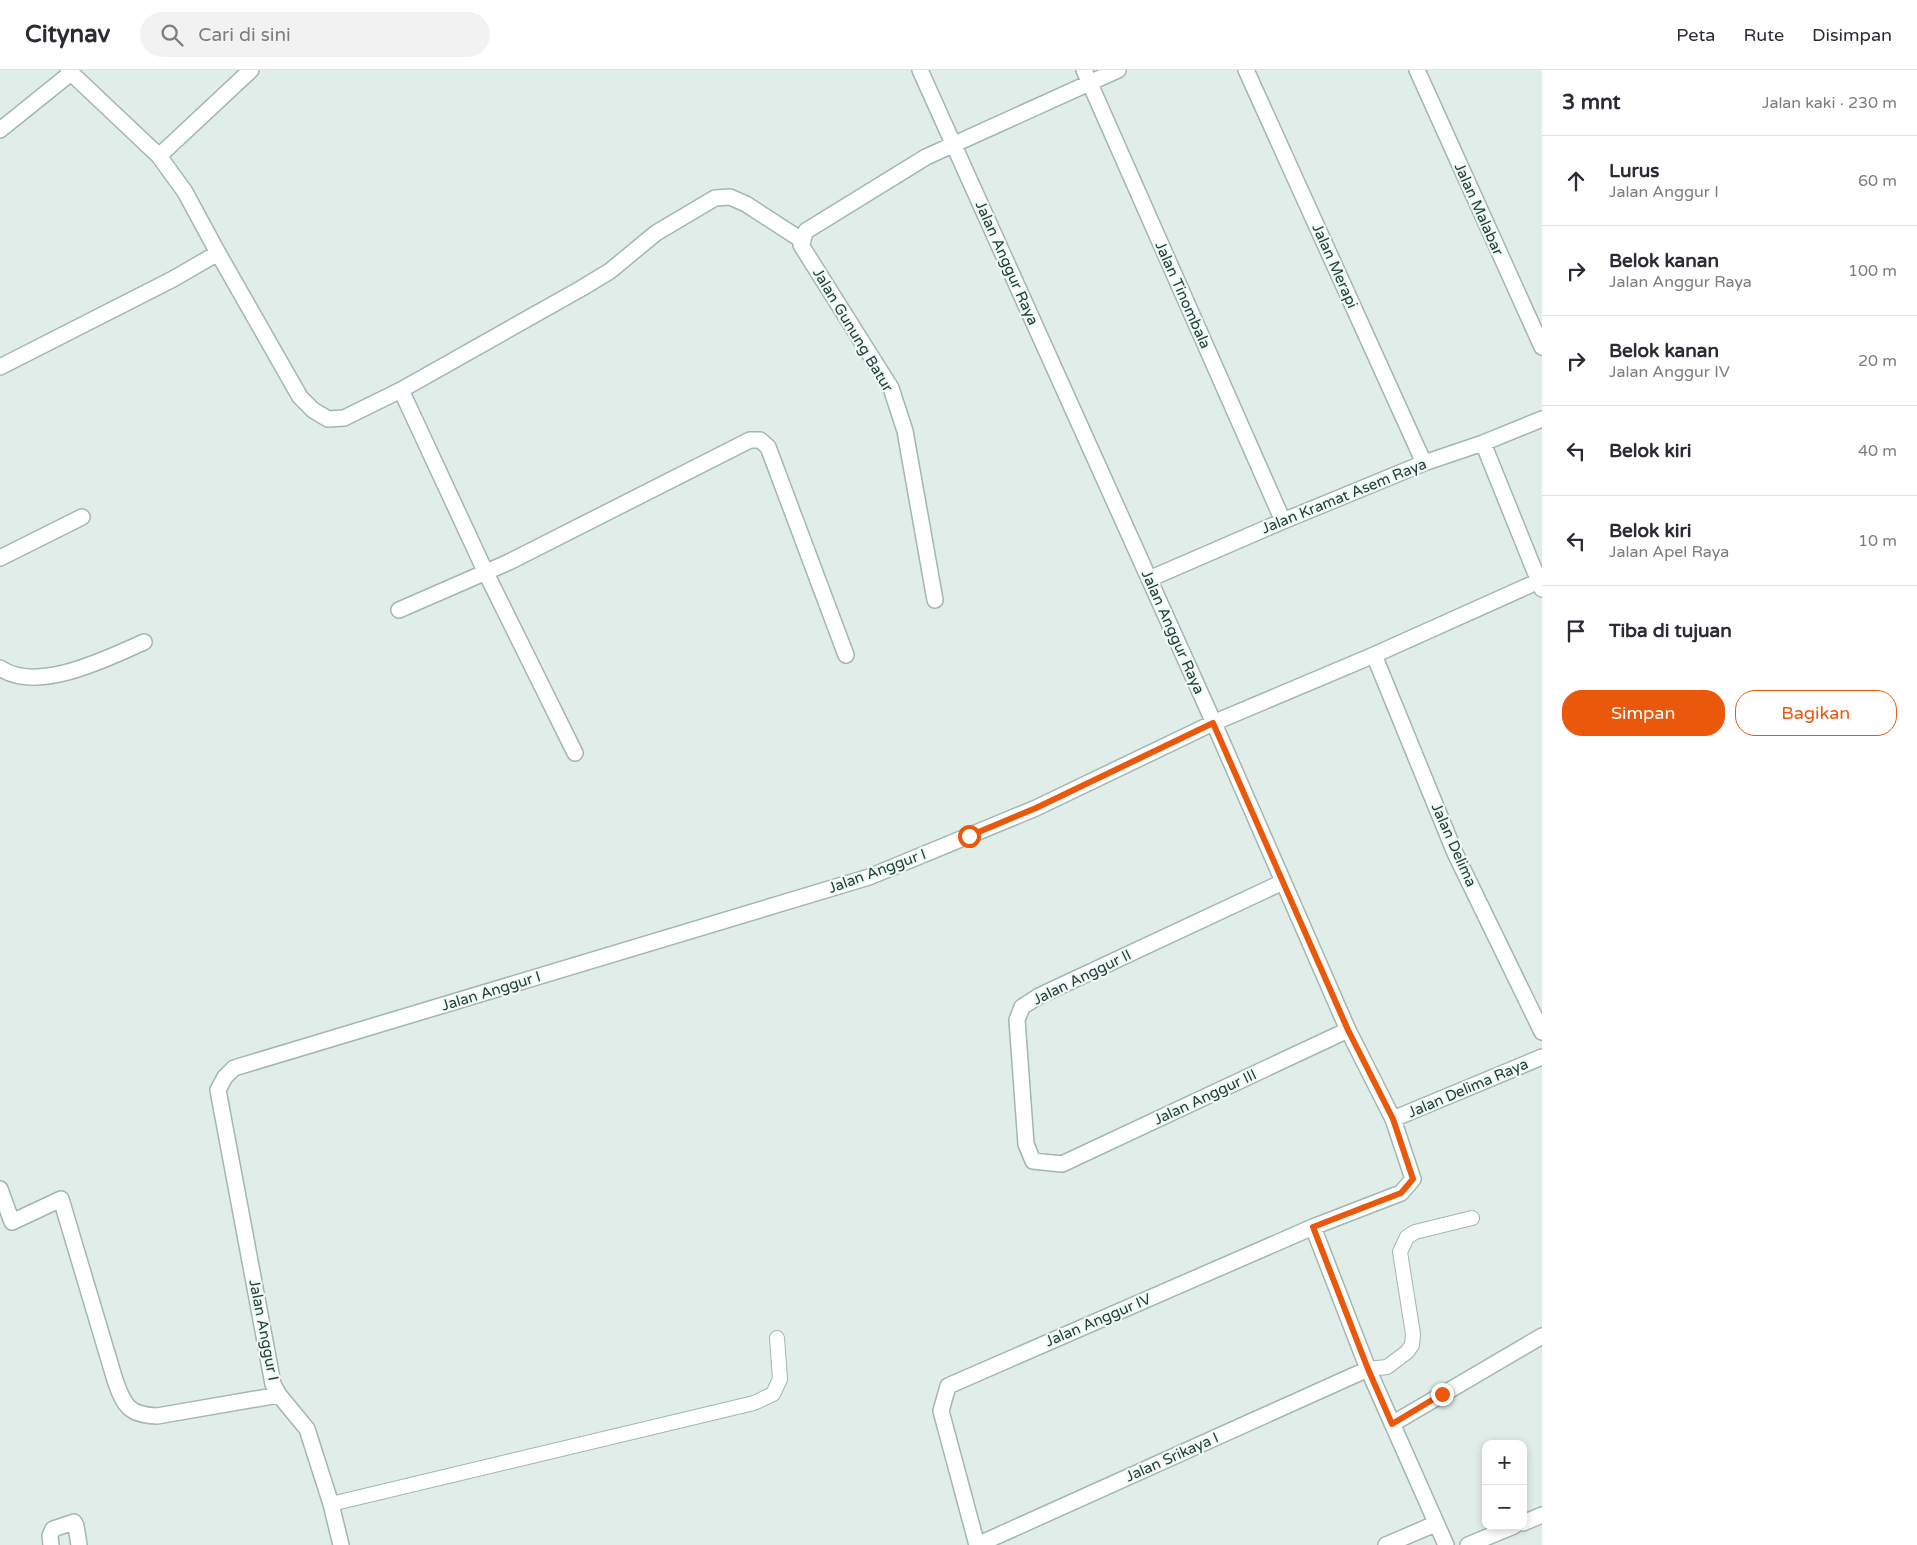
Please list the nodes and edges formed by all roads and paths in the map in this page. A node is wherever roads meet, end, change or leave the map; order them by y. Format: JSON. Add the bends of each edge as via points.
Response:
{"nodes":[{"id":1,"x":251,"y":70,"type":"edge"},
{"id":2,"x":920,"y":70,"type":"edge"},
{"id":3,"x":1118,"y":70,"type":"edge"},
{"id":4,"x":1246,"y":70,"type":"edge"},
{"id":5,"x":1417,"y":70,"type":"edge"},
{"id":6,"x":69,"y":71,"type":"edge"},
{"id":7,"x":1086,"y":76,"type":"edge"},
{"id":8,"x":0,"y":130,"type":"edge"},
{"id":9,"x":953,"y":144,"type":"junction"},
{"id":10,"x":159,"y":156,"type":"junction"},
{"id":11,"x":803,"y":241,"type":"junction"},
{"id":12,"x":218,"y":253,"type":"junction"},
{"id":13,"x":1542,"y":347,"type":"edge"},
{"id":14,"x":0,"y":367,"type":"edge"},
{"id":15,"x":401,"y":390,"type":"junction"},
{"id":16,"x":1542,"y":419,"type":"edge"},
{"id":17,"x":1483,"y":442,"type":"junction"},
{"id":18,"x":1424,"y":463,"type":"junction"},
{"id":19,"x":82,"y":517,"type":"dead end"},
{"id":20,"x":1283,"y":521,"type":"junction"},
{"id":21,"x":0,"y":558,"type":"edge"},
{"id":22,"x":486,"y":573,"type":"junction"},
{"id":23,"x":1149,"y":579,"type":"junction"},
{"id":24,"x":1540,"y":585,"type":"edge"},
{"id":25,"x":935,"y":600,"type":"dead end"},
{"id":26,"x":399,"y":610,"type":"dead end"},
{"id":27,"x":144,"y":642,"type":"dead end"},
{"id":28,"x":846,"y":655,"type":"dead end"},
{"id":29,"x":1374,"y":655,"type":"junction"},
{"id":30,"x":0,"y":668,"type":"edge"},
{"id":31,"x":1213,"y":723,"type":"junction"},
{"id":32,"x":575,"y":753,"type":"dead end"},
{"id":33,"x":1282,"y":882,"type":"junction"},
{"id":34,"x":1348,"y":1030,"type":"junction"},
{"id":35,"x":1542,"y":1032,"type":"edge"},
{"id":36,"x":1542,"y":1057,"type":"edge"},
{"id":37,"x":1393,"y":1119,"type":"junction"},
{"id":38,"x":1062,"y":1164,"type":"joint"},
{"id":39,"x":0,"y":1189,"type":"edge"},
{"id":40,"x":1401,"y":1193,"type":"joint"},
{"id":41,"x":1472,"y":1218,"type":"dead end"},
{"id":42,"x":1313,"y":1227,"type":"junction"},
{"id":43,"x":1542,"y":1336,"type":"edge"},
{"id":44,"x":777,"y":1338,"type":"dead end"},
{"id":45,"x":1368,"y":1369,"type":"junction"},
{"id":46,"x":279,"y":1396,"type":"junction"},
{"id":47,"x":1392,"y":1424,"type":"junction"},
{"id":48,"x":331,"y":1504,"type":"junction"},
{"id":49,"x":1542,"y":1515,"type":"edge"},
{"id":50,"x":1527,"y":1521,"type":"edge"},
{"id":51,"x":1435,"y":1524,"type":"junction"},
{"id":52,"x":1504,"y":1530,"type":"edge"},
{"id":53,"x":51,"y":1545,"type":"edge"},
{"id":54,"x":79,"y":1545,"type":"edge"},
{"id":55,"x":341,"y":1545,"type":"edge"},
{"id":56,"x":977,"y":1545,"type":"edge"},
{"id":57,"x":1386,"y":1545,"type":"edge"},
{"id":58,"x":1446,"y":1545,"type":"edge"},
{"id":59,"x":1468,"y":1545,"type":"edge"}],
"edges":[{"from":1,"to":10,"type":"street"},
{"from":2,"to":9,"type":"street","name":"Jalan Anggur Raya"},
{"from":3,"to":7,"type":"street"},
{"from":4,"to":18,"type":"street","name":"Jalan Merapi"},
{"from":5,"to":13,"type":"street","name":"Jalan Malabar"},
{"from":6,"to":8,"type":"street"},
{"from":6,"to":10,"type":"street"},
{"from":7,"to":9,"type":"street"},
{"from":7,"to":20,"type":"street","name":"Jalan Tinombala"},
{"from":9,"to":11,"type":"street","via":[[926,157],[806,231]]},
{"from":9,"to":23,"type":"street","name":"Jalan Anggur Raya"},
{"from":10,"to":12,"type":"street","via":[[184,192]]},
{"from":11,"to":15,"type":"street","via":[[746,204],[730,197],[715,198],[656,233],[610,271]]},
{"from":11,"to":25,"type":"street","name":"Jalan Gunung Batur","via":[[801,245],[891,388],[904,431]]},
{"from":12,"to":14,"type":"street"},
{"from":12,"to":15,"type":"street","via":[[300,397],[313,410],[328,419],[344,418]]},
{"from":15,"to":22,"type":"street"},
{"from":16,"to":17,"type":"street","name":"Jalan Kramat Asem Raya"},
{"from":17,"to":18,"type":"street","name":"Jalan Kramat Asem Raya"},
{"from":17,"to":24,"type":"street"},
{"from":18,"to":20,"type":"street","name":"Jalan Kramat Asem Raya"},
{"from":19,"to":21,"type":"street"},
{"from":20,"to":23,"type":"street","name":"Jalan Kramat Asem Raya"},
{"from":22,"to":26,"type":"street"},
{"from":22,"to":28,"type":"street","via":[[750,440],[760,440],[768,447]]},
{"from":22,"to":32,"type":"street"},
{"from":23,"to":31,"type":"street","name":"Jalan Anggur Raya"},
{"from":24,"to":29,"type":"street","name":"Jalan Anggur I"},
{"from":27,"to":30,"type":"street","via":[[101,662],[59,675],[21,676]]},
{"from":29,"to":31,"type":"street","name":"Jalan Anggur I"},
{"from":29,"to":35,"type":"street","name":"Jalan Delima","via":[[1455,853]]},
{"from":31,"to":33,"type":"street","name":"Jalan Anggur Raya"},
{"from":31,"to":46,"type":"street","name":"Jalan Anggur I","via":[[1036,808],[869,877],[234,1068],[218,1090],[273,1384]]},
{"from":33,"to":34,"type":"street","name":"Jalan Anggur Raya"},
{"from":33,"to":38,"type":"street","name":"Jalan Anggur II","via":[[1038,996],[1022,1007],[1017,1020],[1026,1144],[1034,1161]]},
{"from":34,"to":37,"type":"street","name":"Jalan Anggur Raya"},
{"from":34,"to":38,"type":"street","name":"Jalan Anggur III"},
{"from":36,"to":37,"type":"street","name":"Jalan Delima Raya"},
{"from":37,"to":40,"type":"street","name":"Jalan Anggur Raya","via":[[1413,1179]]},
{"from":39,"to":46,"type":"street","via":[[12,1222],[61,1198],[115,1380],[128,1409],[141,1415],[156,1416]]},
{"from":40,"to":42,"type":"street","name":"Jalan Anggur IV"},
{"from":41,"to":45,"type":"lane","via":[[1406,1237],[1400,1252],[1412,1345],[1387,1367]]},
{"from":42,"to":45,"type":"street"},
{"from":42,"to":56,"type":"street","name":"Jalan Anggur IV","via":[[948,1386],[941,1411]]},
{"from":43,"to":47,"type":"street"},
{"from":44,"to":48,"type":"lane","via":[[780,1379],[773,1394],[754,1403]]},
{"from":45,"to":47,"type":"street"},
{"from":45,"to":56,"type":"street","name":"Jalan Srikaya I"},
{"from":46,"to":48,"type":"street","name":"Jalan Anggur I","via":[[308,1429]]},
{"from":47,"to":51,"type":"street"},
{"from":48,"to":55,"type":"street","name":"Jalan Anggur I"},
{"from":49,"to":50,"type":"street"},
{"from":51,"to":57,"type":"street"},
{"from":51,"to":58,"type":"street"},
{"from":52,"to":59,"type":"street"},
{"from":53,"to":54,"type":"street","via":[[51,1531],[74,1522]]}]}
